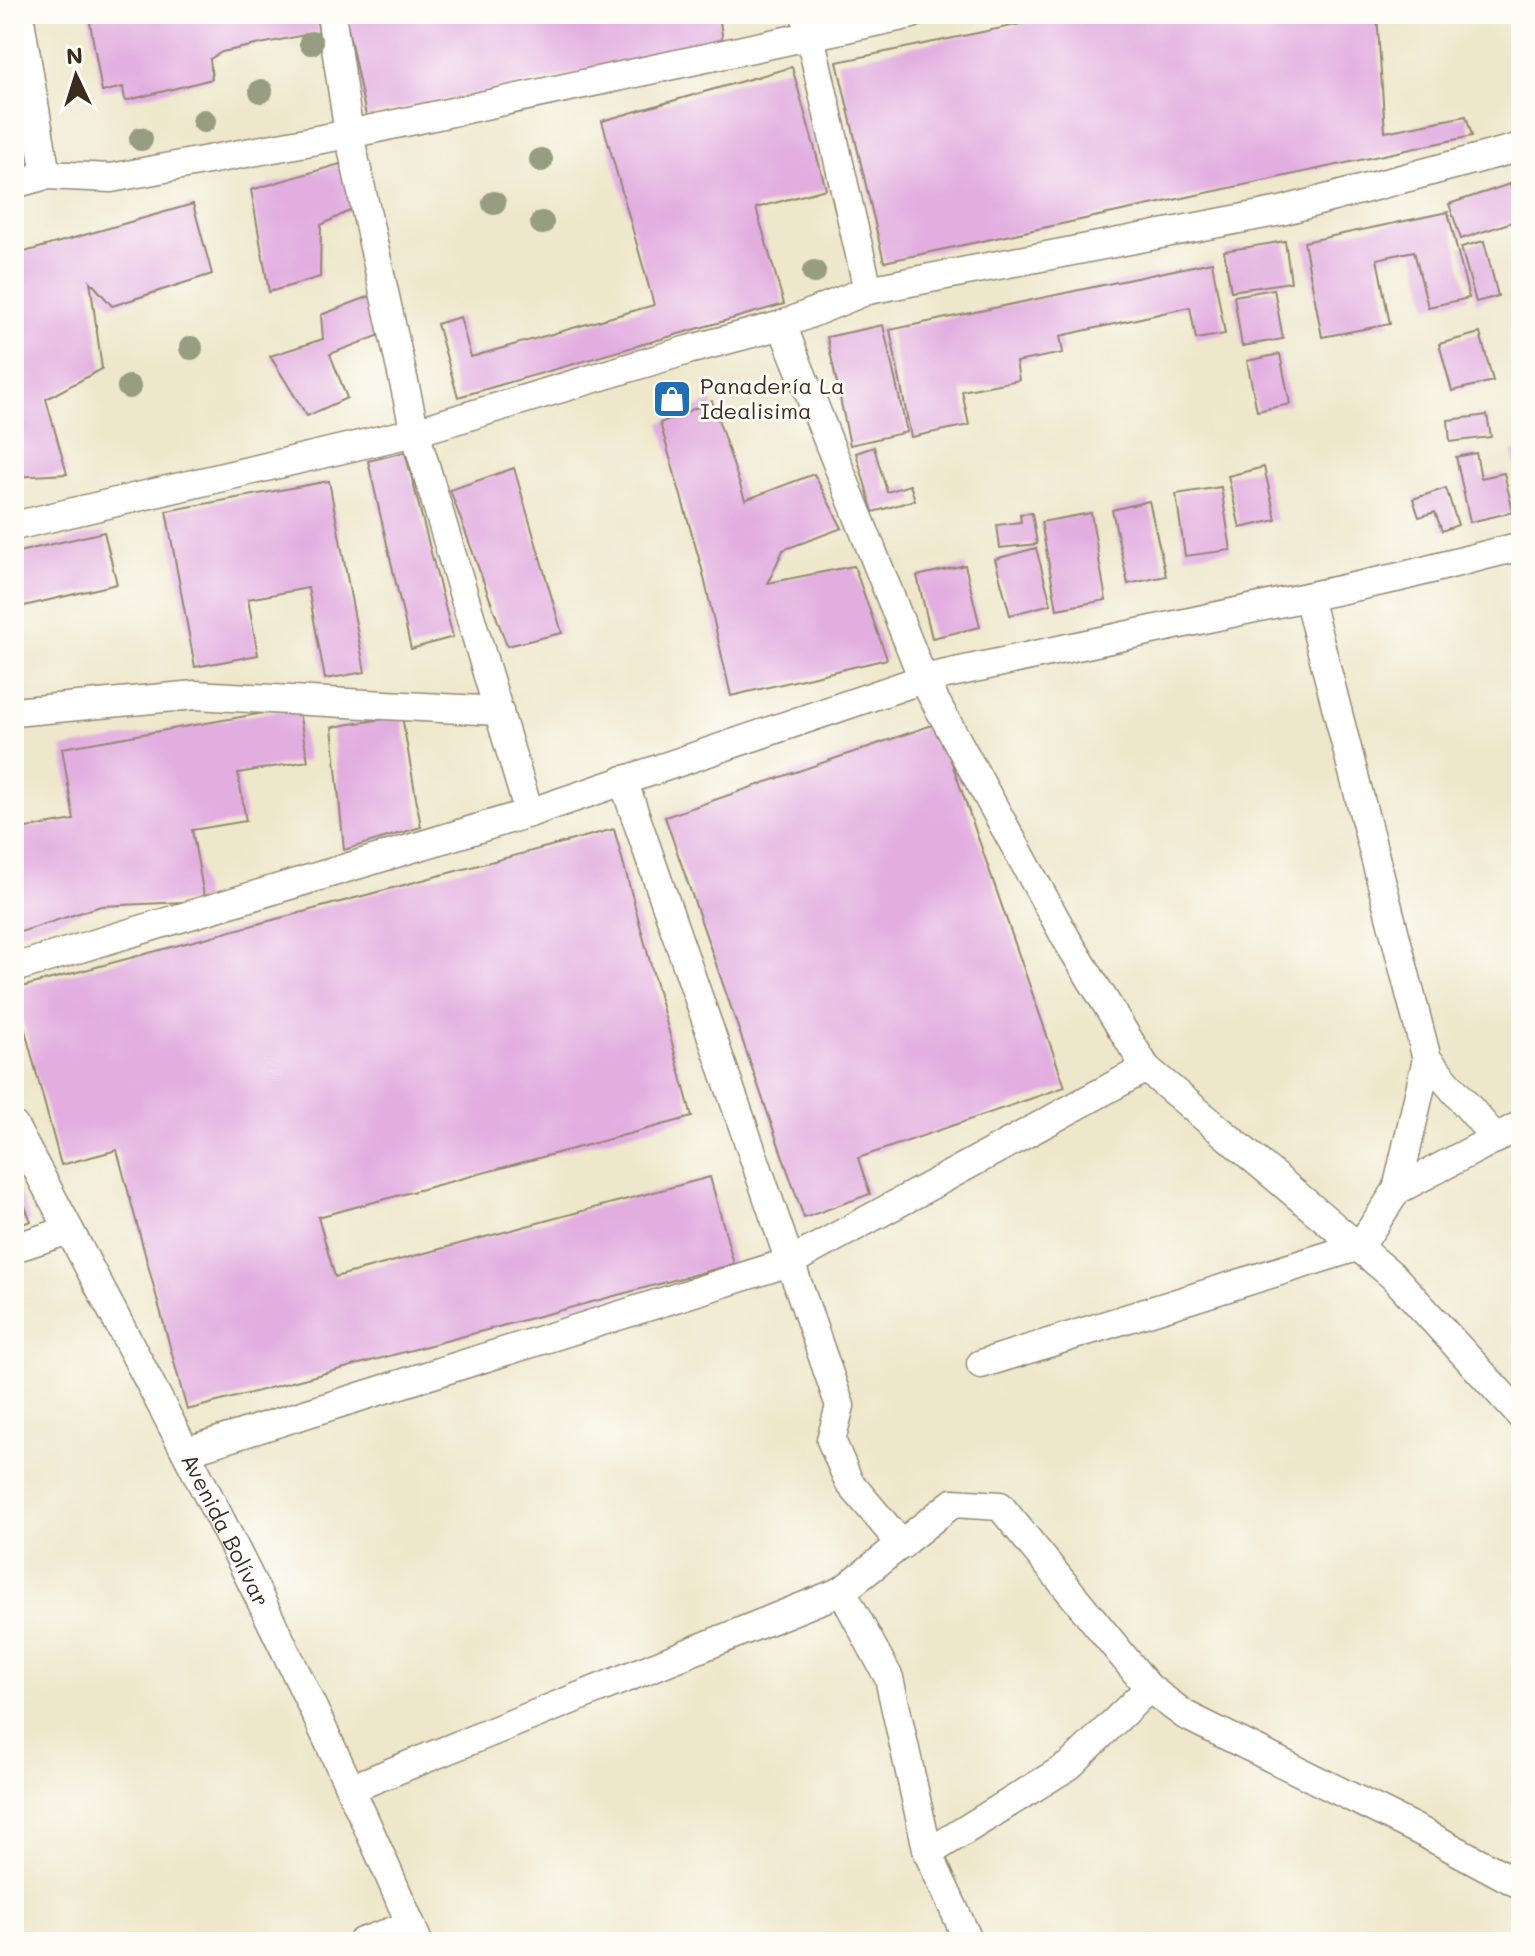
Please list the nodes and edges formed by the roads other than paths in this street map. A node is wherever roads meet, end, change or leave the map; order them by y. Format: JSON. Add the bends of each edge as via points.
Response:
{"nodes":[{"id":1,"x":19,"y":14,"type":"edge"},
{"id":2,"x":331,"y":14,"type":"edge"},
{"id":3,"x":912,"y":14,"type":"edge"},
{"id":4,"x":807,"y":25,"type":"edge"},
{"id":5,"x":349,"y":134,"type":"junction"},
{"id":6,"x":1521,"y":147,"type":"edge"},
{"id":7,"x":46,"y":175,"type":"junction"},
{"id":8,"x":14,"y":184,"type":"edge"},
{"id":9,"x":868,"y":290,"type":"junction"},
{"id":10,"x":782,"y":325,"type":"junction"},
{"id":11,"x":415,"y":432,"type":"junction"},
{"id":12,"x":14,"y":526,"type":"edge"},
{"id":13,"x":1521,"y":546,"type":"edge"},
{"id":14,"x":1308,"y":597,"type":"junction"},
{"id":15,"x":923,"y":679,"type":"junction"},
{"id":16,"x":499,"y":711,"type":"junction"},
{"id":17,"x":14,"y":712,"type":"edge"},
{"id":18,"x":623,"y":780,"type":"junction"},
{"id":19,"x":529,"y":813,"type":"junction"},
{"id":20,"x":14,"y":968,"type":"edge"},
{"id":21,"x":1427,"y":1059,"type":"junction"},
{"id":22,"x":1146,"y":1068,"type":"junction"},
{"id":23,"x":1521,"y":1125,"type":"edge"},
{"id":24,"x":14,"y":1126,"type":"edge"},
{"id":25,"x":1496,"y":1139,"type":"junction"},
{"id":26,"x":1397,"y":1190,"type":"junction"},
{"id":27,"x":69,"y":1230,"type":"junction"},
{"id":28,"x":1360,"y":1246,"type":"junction"},
{"id":29,"x":14,"y":1248,"type":"edge"},
{"id":30,"x":790,"y":1262,"type":"junction"},
{"id":31,"x":981,"y":1364,"type":"dead end"},
{"id":32,"x":1521,"y":1416,"type":"edge"},
{"id":33,"x":187,"y":1451,"type":"junction"},
{"id":34,"x":902,"y":1545,"type":"junction"},
{"id":35,"x":842,"y":1591,"type":"junction"},
{"id":36,"x":1149,"y":1688,"type":"junction"},
{"id":37,"x":352,"y":1788,"type":"junction"},
{"id":38,"x":928,"y":1853,"type":"junction"},
{"id":39,"x":1521,"y":1885,"type":"edge"},
{"id":40,"x":415,"y":1934,"type":"edge"},
{"id":41,"x":362,"y":1942,"type":"edge"},
{"id":42,"x":969,"y":1942,"type":"edge"}],
"edges":[{"from":1,"to":7,"type":"street"},
{"from":2,"to":5,"type":"street"},
{"from":3,"to":4,"type":"street"},
{"from":4,"to":5,"type":"street"},
{"from":4,"to":9,"type":"street"},
{"from":5,"to":7,"type":"street","via":[[111,178]]},
{"from":5,"to":11,"type":"street"},
{"from":6,"to":9,"type":"street","via":[[1281,211]]},
{"from":7,"to":8,"type":"street"},
{"from":9,"to":10,"type":"street"},
{"from":10,"to":11,"type":"street"},
{"from":10,"to":15,"type":"street"},
{"from":11,"to":12,"type":"street"},
{"from":11,"to":16,"type":"street"},
{"from":13,"to":14,"type":"street"},
{"from":14,"to":15,"type":"street"},
{"from":14,"to":21,"type":"street"},
{"from":15,"to":18,"type":"street"},
{"from":15,"to":22,"type":"street","via":[[1067,940]]},
{"from":16,"to":17,"type":"street","via":[[195,695]]},
{"from":16,"to":19,"type":"street"},
{"from":18,"to":19,"type":"street"},
{"from":18,"to":30,"type":"street"},
{"from":19,"to":20,"type":"street"},
{"from":21,"to":25,"type":"street"},
{"from":21,"to":26,"type":"street"},
{"from":22,"to":28,"type":"street"},
{"from":22,"to":30,"type":"street"},
{"from":23,"to":25,"type":"street"},
{"from":24,"to":27,"type":"street","name":"Avenida Bolívar"},
{"from":25,"to":26,"type":"street"},
{"from":26,"to":28,"type":"street"},
{"from":27,"to":29,"type":"street"},
{"from":27,"to":33,"type":"street","name":"Avenida Bolívar"},
{"from":28,"to":31,"type":"street"},
{"from":28,"to":32,"type":"street"},
{"from":30,"to":33,"type":"street"},
{"from":30,"to":34,"type":"street","via":[[840,1406],[831,1440],[849,1482]]},
{"from":33,"to":37,"type":"street","name":"Avenida Bolívar"},
{"from":34,"to":35,"type":"street"},
{"from":34,"to":36,"type":"street","via":[[953,1503],[1000,1506]]},
{"from":35,"to":37,"type":"street"},
{"from":35,"to":38,"type":"street","via":[[889,1678]]},
{"from":36,"to":38,"type":"street","via":[[1070,1765]]},
{"from":36,"to":39,"type":"street","via":[[1185,1715]]},
{"from":37,"to":40,"type":"street","name":"Avenida Bolívar"},
{"from":38,"to":42,"type":"street"},
{"from":40,"to":41,"type":"street"}]}
